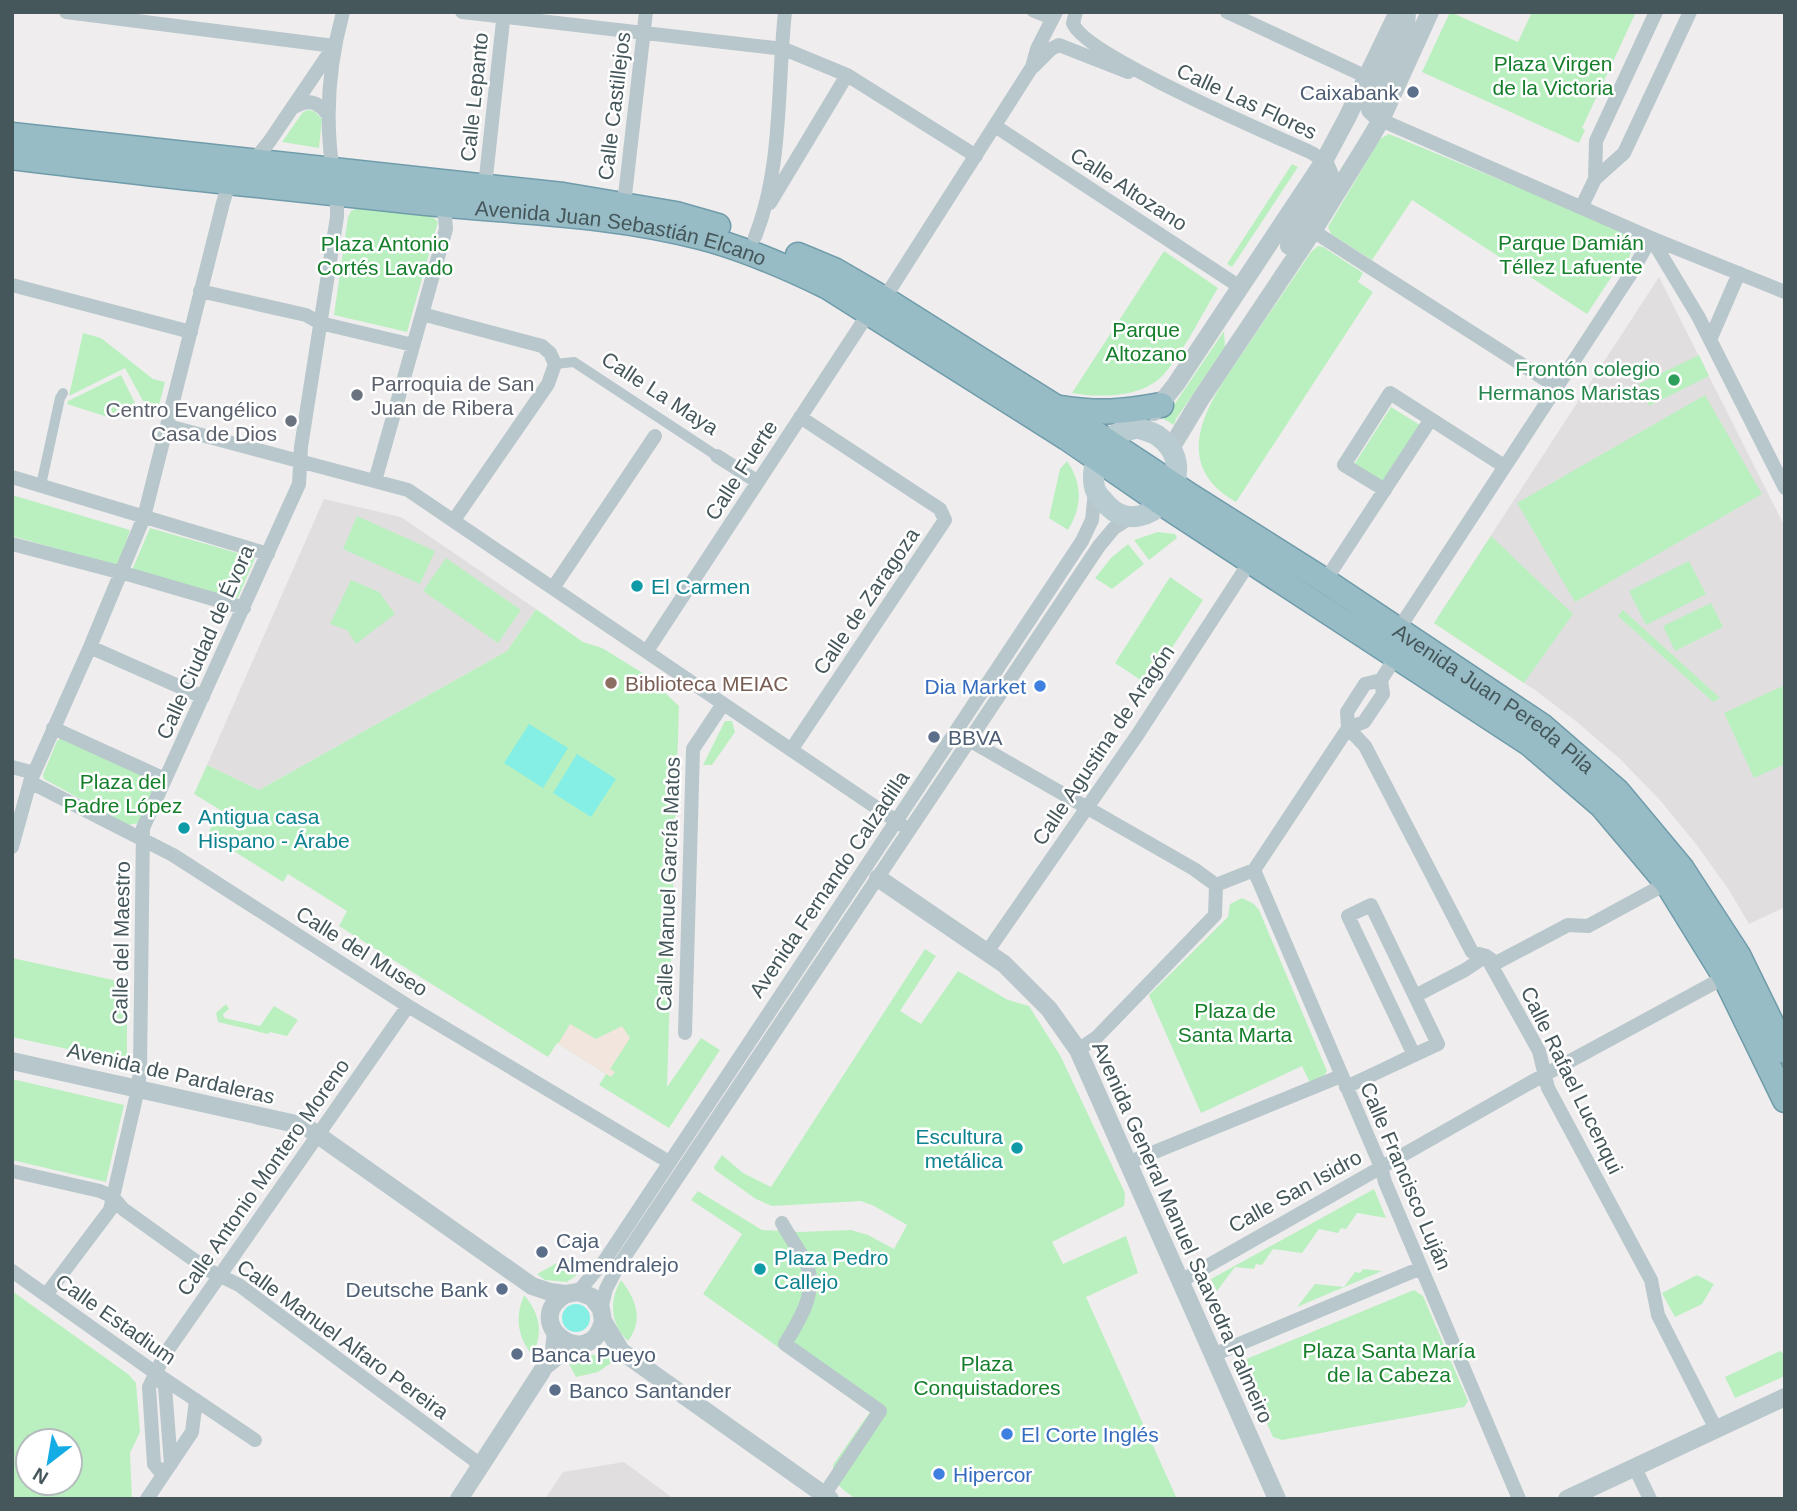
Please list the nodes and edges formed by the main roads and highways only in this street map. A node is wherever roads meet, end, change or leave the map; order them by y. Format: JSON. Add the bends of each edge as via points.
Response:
{"nodes":[{"id":1,"x":13,"y":155,"type":"edge"},
{"id":2,"x":336,"y":182,"type":"junction"},
{"id":3,"x":877,"y":305,"type":"junction"},
{"id":4,"x":1161,"y":405,"type":"road end"},
{"id":5,"x":1057,"y":408,"type":"junction"},
{"id":6,"x":1094,"y":463,"type":"junction"},
{"id":7,"x":1167,"y":493,"type":"junction"},
{"id":8,"x":1777,"y":1022,"type":"edge"},
{"id":9,"x":1785,"y":1051,"type":"edge"},
{"id":10,"x":1785,"y":1100,"type":"edge"}],
"edges":[{"from":1,"to":2,"type":"highway","name":"Avenida Juan Sebastián Elcano","via":[[229,183]]},
{"from":1,"to":2,"type":"highway","name":"Avenida Juan Sebastián Elcano","via":[[253,162]]},
{"from":2,"to":3,"type":"highway","name":"Avenida Juan Sebastián Elcano","via":[[439,205],[611,220],[700,237],[786,266]]},
{"from":2,"to":3,"type":"highway","name":"Avenida Juan Sebastián Elcano","via":[[485,186],[676,214],[755,237],[834,270]]},
{"from":3,"to":5,"type":"highway","name":"Avenida Juan Sebastián Elcano"},
{"from":3,"to":6,"type":"highway","name":"Avenida Juan Sebastián Elcano"},
{"from":4,"to":5,"type":"highway","via":[[1118,413]]},
{"from":5,"to":6,"type":"highway","name":"Avenida Juan Sebastián Elcano"},
{"from":6,"to":7,"type":"highway","name":"Avenida Juan Sebastián Elcano"},
{"from":6,"to":7,"type":"main road","via":[[1111,509]]},
{"from":6,"to":7,"type":"main road","via":[[1121,432],[1138,428],[1157,435]]},
{"from":7,"to":8,"type":"highway","name":"Avenida Juan Pereda Pila","via":[[1325,581],[1398,629],[1542,726],[1617,791],[1682,869]]},
{"from":7,"to":10,"type":"highway","name":"Avenida Juan Pereda Pila","via":[[1251,560],[1530,744],[1602,806],[1667,883],[1725,977]]},
{"from":8,"to":9,"type":"highway","name":"Avenida Juan Pereda Pila"}]}
